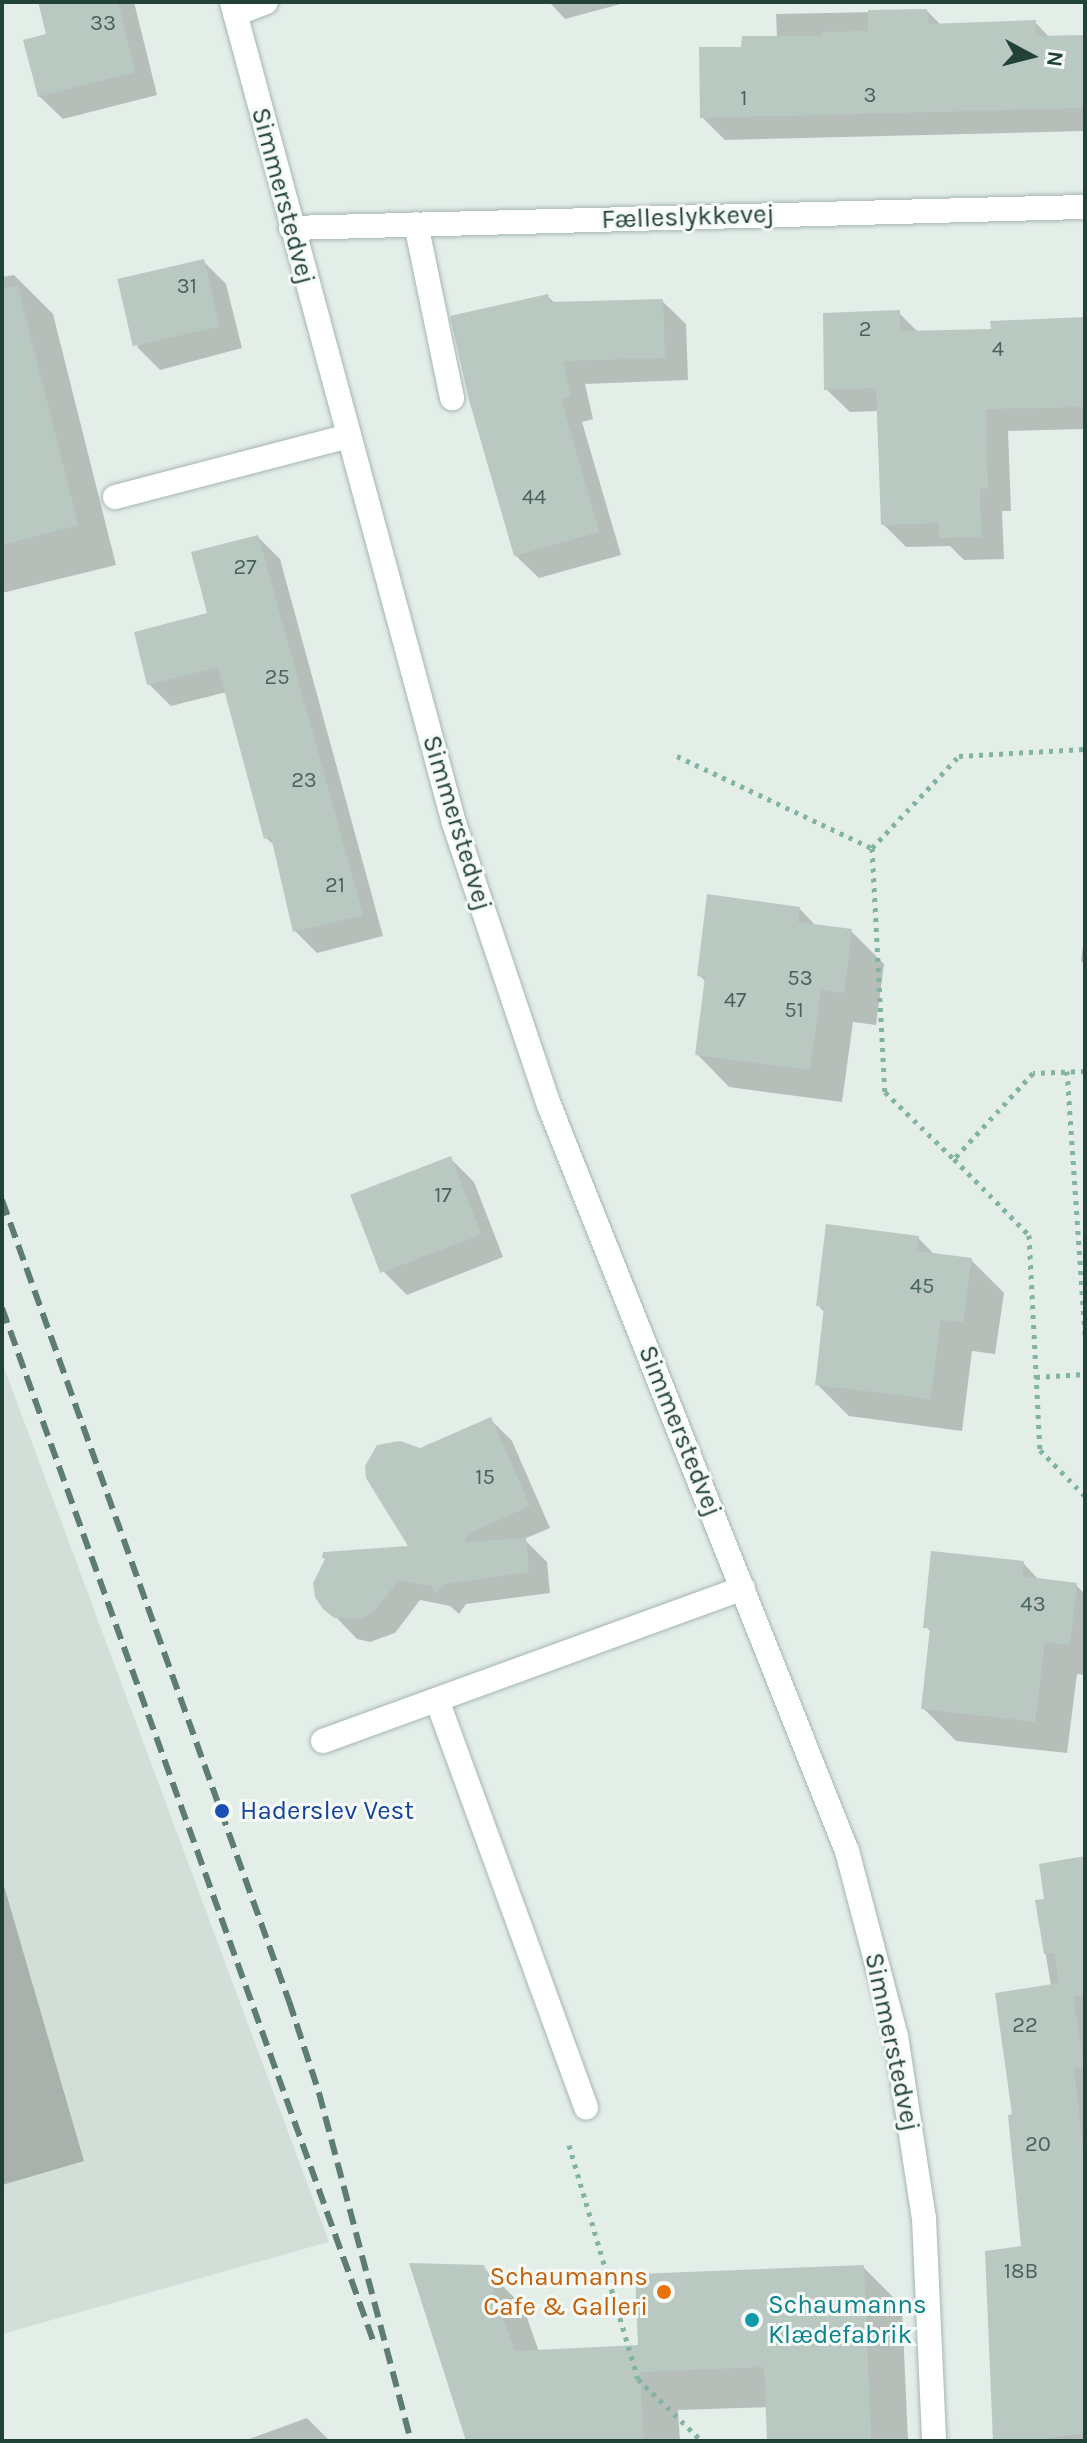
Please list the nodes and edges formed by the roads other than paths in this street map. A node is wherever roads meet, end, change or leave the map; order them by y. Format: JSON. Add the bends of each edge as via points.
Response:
{"nodes":[{"id":1,"x":266,"y":2,"type":"edge"},
{"id":2,"x":233,"y":8,"type":"edge"},
{"id":3,"x":1085,"y":207,"type":"edge"},
{"id":4,"x":416,"y":224,"type":"junction"},
{"id":5,"x":291,"y":228,"type":"junction"},
{"id":6,"x":452,"y":398,"type":"dead end"},
{"id":7,"x":349,"y":436,"type":"junction"},
{"id":8,"x":115,"y":497,"type":"dead end"},
{"id":9,"x":743,"y":1588,"type":"junction"},
{"id":10,"x":437,"y":1700,"type":"junction"},
{"id":11,"x":323,"y":1741,"type":"dead end"},
{"id":12,"x":586,"y":2108,"type":"dead end"},
{"id":13,"x":934,"y":2441,"type":"edge"}],
"edges":[{"from":1,"to":2,"type":"street"},
{"from":2,"to":5,"type":"street","name":"Simmerstedvej"},
{"from":3,"to":4,"type":"street","name":"Fælleslykkevej"},
{"from":4,"to":5,"type":"street","name":"Fælleslykkevej"},
{"from":4,"to":6,"type":"street"},
{"from":5,"to":7,"type":"street","name":"Simmerstedvej"},
{"from":7,"to":8,"type":"street"},
{"from":7,"to":9,"type":"street","name":"Simmerstedvej","via":[[454,823],[549,1105]]},
{"from":9,"to":10,"type":"street"},
{"from":9,"to":13,"type":"street","name":"Simmerstedvej","via":[[847,1851],[896,2036],[924,2218]]},
{"from":10,"to":11,"type":"street"},
{"from":10,"to":12,"type":"street"}]}
